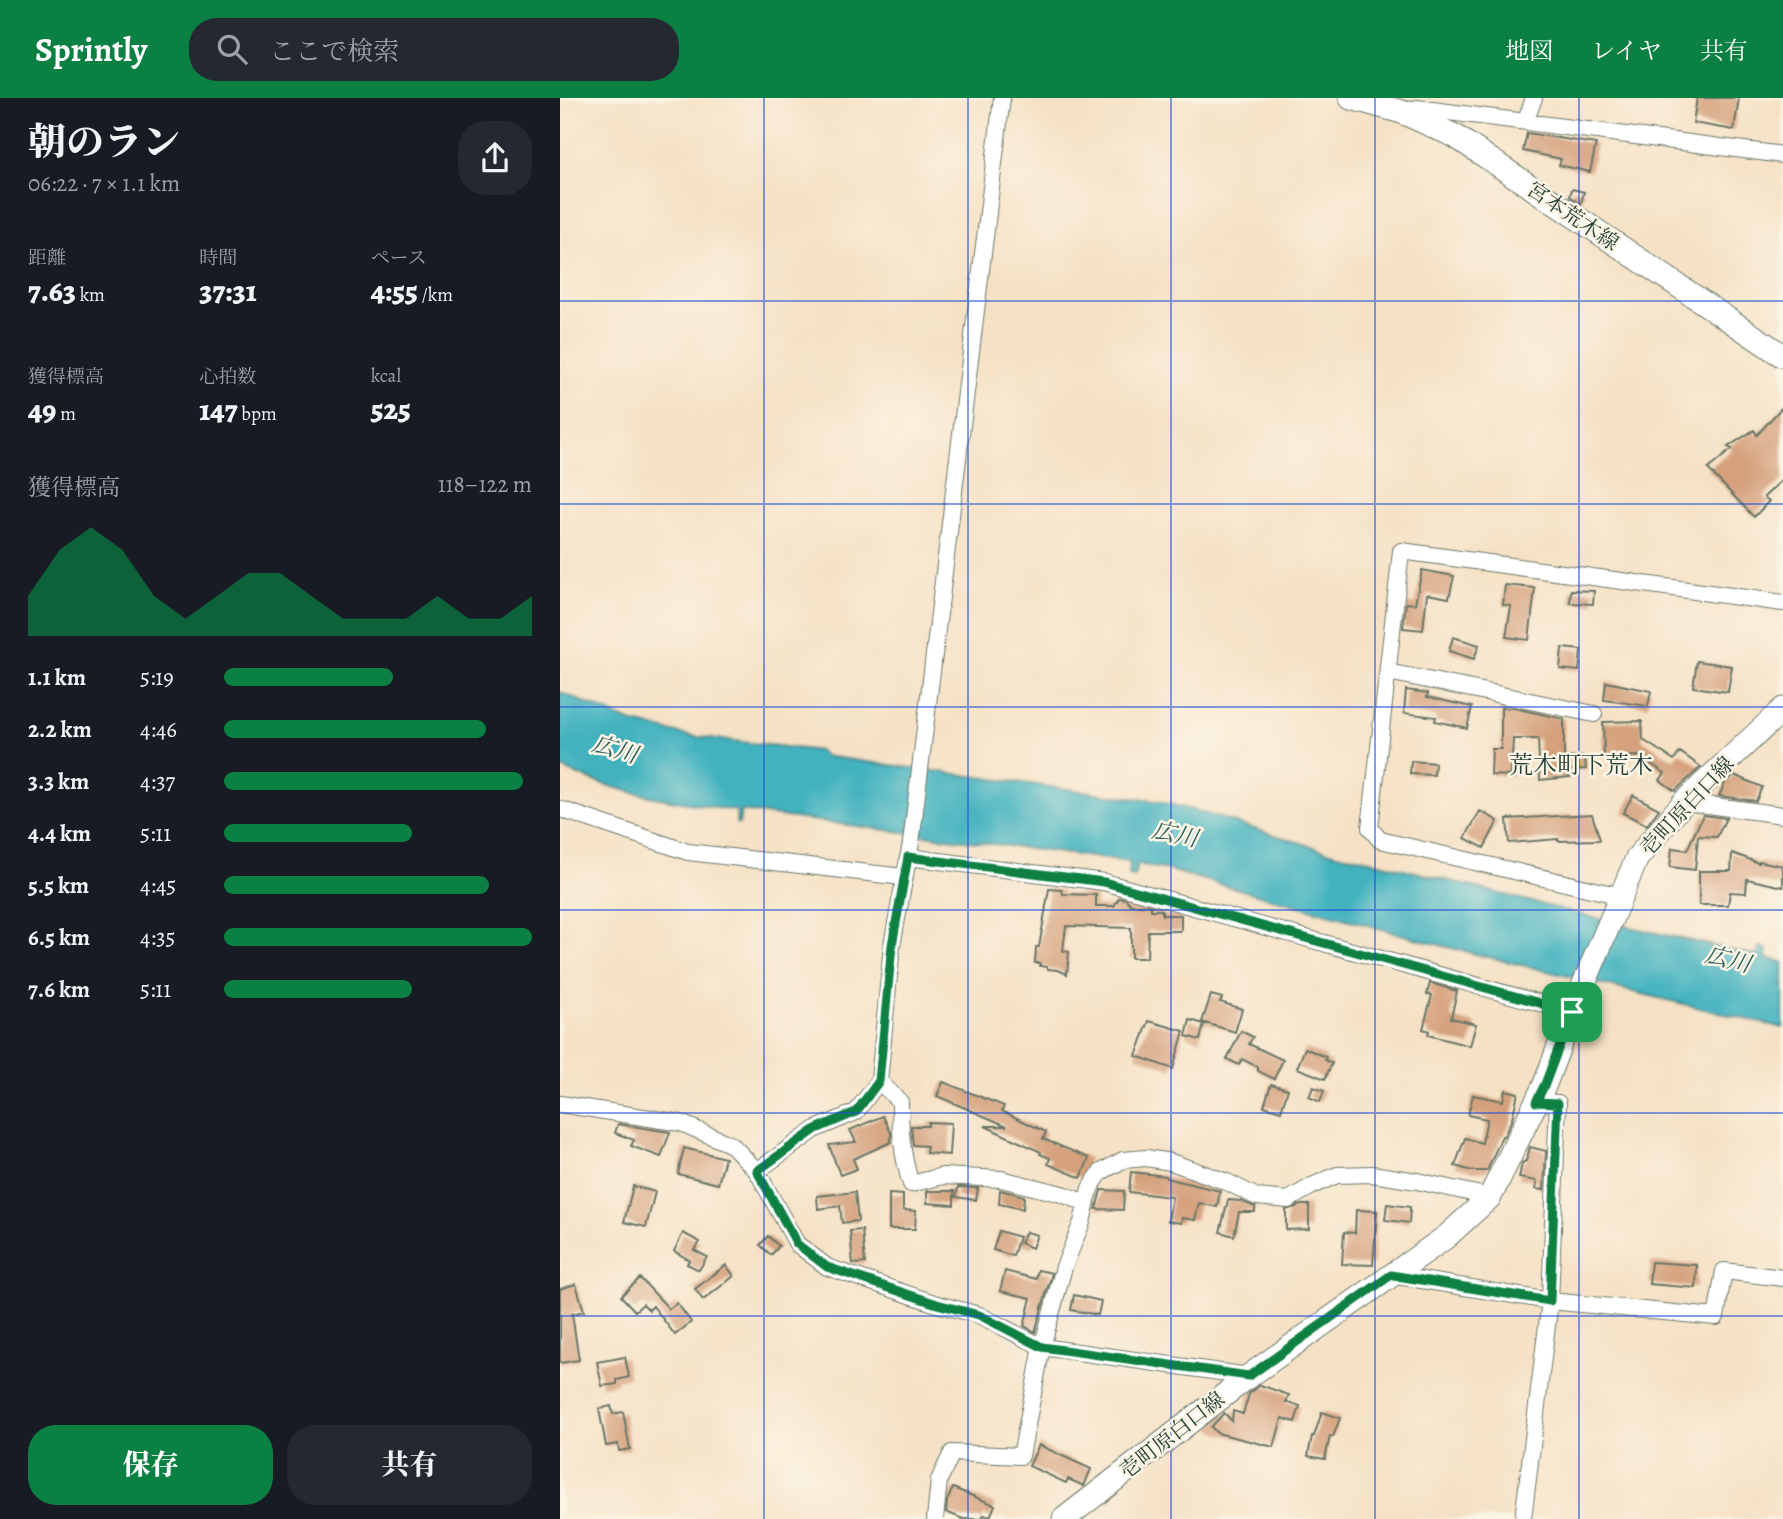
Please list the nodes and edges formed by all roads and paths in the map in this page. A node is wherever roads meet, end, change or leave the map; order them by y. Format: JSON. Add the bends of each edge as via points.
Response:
{"nodes":[{"id":1,"x":1002,"y":98,"type":"edge"},
{"id":2,"x":1351,"y":98,"type":"edge"},
{"id":3,"x":1534,"y":98,"type":"edge"},
{"id":4,"x":1402,"y":112,"type":"junction"},
{"id":5,"x":1527,"y":120,"type":"junction"},
{"id":6,"x":1783,"y":155,"type":"edge"},
{"id":7,"x":1783,"y":356,"type":"edge"},
{"id":8,"x":1783,"y":603,"type":"edge"},
{"id":9,"x":1388,"y":672,"type":"junction"},
{"id":10,"x":1783,"y":709,"type":"edge"},
{"id":11,"x":1594,"y":714,"type":"dead end"},
{"id":12,"x":1685,"y":802,"type":"junction"},
{"id":13,"x":560,"y":809,"type":"edge"},
{"id":14,"x":1783,"y":816,"type":"edge"},
{"id":15,"x":909,"y":850,"type":"junction"},
{"id":16,"x":904,"y":877,"type":"junction"},
{"id":17,"x":1619,"y":900,"type":"junction"},
{"id":18,"x":1576,"y":1004,"type":"junction"},
{"id":19,"x":879,"y":1081,"type":"junction"},
{"id":20,"x":1536,"y":1102,"type":"junction"},
{"id":21,"x":560,"y":1104,"type":"edge"},
{"id":22,"x":757,"y":1171,"type":"junction"},
{"id":23,"x":1490,"y":1198,"type":"junction"},
{"id":24,"x":1086,"y":1203,"type":"junction"},
{"id":25,"x":1391,"y":1275,"type":"junction"},
{"id":26,"x":1783,"y":1278,"type":"edge"},
{"id":27,"x":1550,"y":1301,"type":"junction"},
{"id":28,"x":1042,"y":1347,"type":"junction"},
{"id":29,"x":1249,"y":1376,"type":"junction"},
{"id":30,"x":935,"y":1519,"type":"edge"},
{"id":31,"x":1063,"y":1519,"type":"edge"},
{"id":32,"x":1523,"y":1519,"type":"edge"}],
"edges":[{"from":1,"to":15,"type":"street"},
{"from":2,"to":4,"type":"main road","name":"宮本荒木線"},
{"from":3,"to":5,"type":"street"},
{"from":4,"to":5,"type":"street","via":[[1417,108]]},
{"from":4,"to":7,"type":"main road","name":"宮本荒木線","via":[[1455,136]]},
{"from":5,"to":6,"type":"street"},
{"from":8,"to":9,"type":"street","via":[[1401,551]]},
{"from":9,"to":11,"type":"street"},
{"from":9,"to":17,"type":"street","via":[[1370,828],[1380,840]]},
{"from":10,"to":12,"type":"main road","name":"壱町原白口線"},
{"from":12,"to":14,"type":"street"},
{"from":12,"to":17,"type":"main road","name":"壱町原白口線","via":[[1637,858]]},
{"from":13,"to":16,"type":"street","via":[[688,852]]},
{"from":15,"to":16,"type":"street"},
{"from":15,"to":18,"type":"street","via":[[1104,882]]},
{"from":16,"to":19,"type":"street","via":[[892,945]]},
{"from":17,"to":18,"type":"main road","name":"壱町原白口線"},
{"from":18,"to":20,"type":"main road","name":"壱町原白口線"},
{"from":19,"to":22,"type":"street","via":[[856,1112],[816,1129]]},
{"from":19,"to":24,"type":"street","via":[[900,1102],[900,1138],[911,1184],[943,1176],[1001,1179]]},
{"from":20,"to":23,"type":"main road","name":"壱町原白口線"},
{"from":20,"to":27,"type":"street","via":[[1558,1103]]},
{"from":21,"to":22,"type":"street","via":[[681,1123],[732,1146]]},
{"from":22,"to":28,"type":"street","via":[[797,1244],[827,1267],[979,1315]]},
{"from":23,"to":24,"type":"street","via":[[1372,1174],[1338,1175],[1288,1199],[1257,1197],[1171,1162],[1146,1158],[1123,1160],[1101,1172]]},
{"from":23,"to":25,"type":"main road","name":"壱町原白口線","via":[[1446,1237]]},
{"from":24,"to":28,"type":"street"},
{"from":25,"to":27,"type":"street"},
{"from":25,"to":29,"type":"main road","name":"壱町原白口線"},
{"from":26,"to":27,"type":"street","via":[[1724,1270],[1716,1317]]},
{"from":27,"to":32,"type":"street"},
{"from":28,"to":29,"type":"street"},
{"from":28,"to":30,"type":"street","via":[[1021,1456],[952,1454],[939,1480]]},
{"from":29,"to":31,"type":"main road","name":"壱町原白口線"}]}
